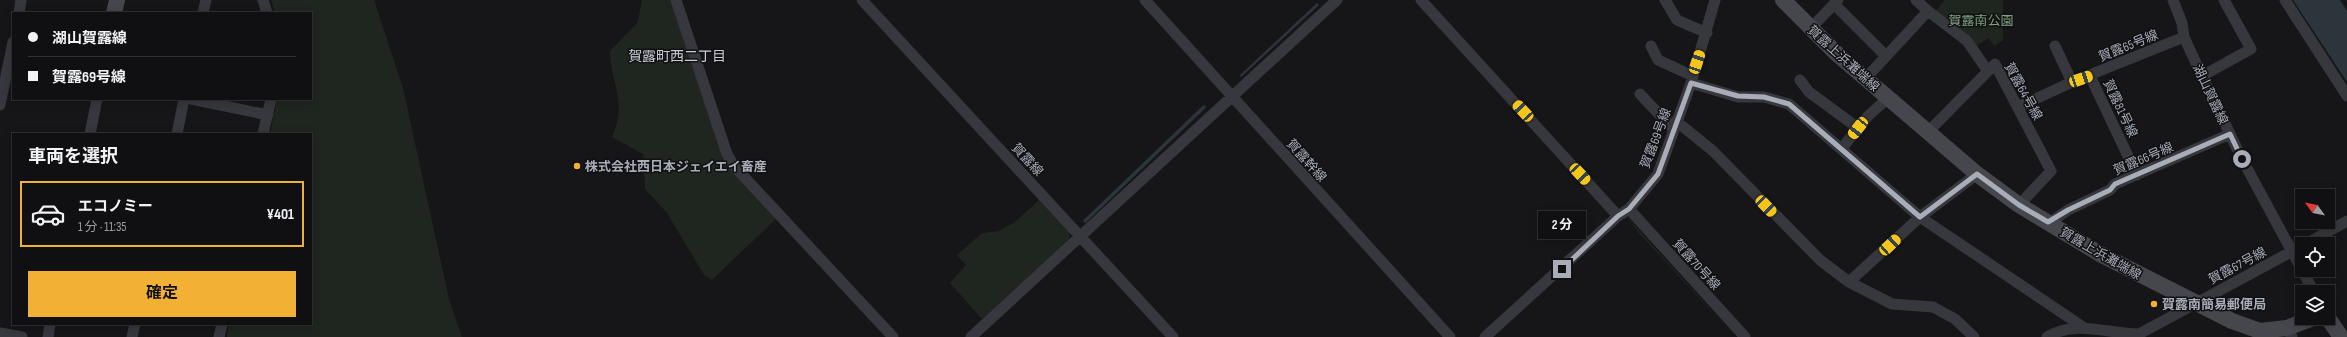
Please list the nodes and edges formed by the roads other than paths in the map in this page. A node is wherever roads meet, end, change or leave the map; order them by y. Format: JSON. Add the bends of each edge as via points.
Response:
{"nodes":[{"id":1,"x":21,"y":0,"type":"edge"},
{"id":2,"x":117,"y":0,"type":"edge"},
{"id":3,"x":206,"y":0,"type":"edge"},
{"id":4,"x":264,"y":0,"type":"edge"},
{"id":5,"x":676,"y":0,"type":"edge"},
{"id":6,"x":862,"y":0,"type":"edge"},
{"id":7,"x":1145,"y":0,"type":"edge"},
{"id":8,"x":1337,"y":0,"type":"edge"},
{"id":9,"x":1421,"y":0,"type":"edge"},
{"id":10,"x":1665,"y":0,"type":"edge"},
{"id":11,"x":1715,"y":0,"type":"edge"},
{"id":12,"x":1783,"y":0,"type":"edge"},
{"id":13,"x":1916,"y":0,"type":"edge"},
{"id":14,"x":2174,"y":0,"type":"edge"},
{"id":15,"x":2224,"y":0,"type":"edge"},
{"id":16,"x":2285,"y":0,"type":"edge"},
{"id":17,"x":1836,"y":2,"type":"edge"},
{"id":18,"x":1928,"y":10,"type":"junction"},
{"id":19,"x":19,"y":12,"type":"edge"},
{"id":20,"x":114,"y":12,"type":"edge"},
{"id":21,"x":203,"y":12,"type":"edge"},
{"id":22,"x":267,"y":12,"type":"edge"},
{"id":23,"x":1810,"y":28,"type":"junction"},
{"id":24,"x":1706,"y":33,"type":"junction"},
{"id":25,"x":2184,"y":37,"type":"junction"},
{"id":26,"x":12,"y":45,"type":"edge"},
{"id":27,"x":1651,"y":46,"type":"dead end"},
{"id":28,"x":2055,"y":46,"type":"dead end"},
{"id":29,"x":1886,"y":56,"type":"junction"},
{"id":30,"x":8,"y":59,"type":"edge"},
{"id":31,"x":1987,"y":70,"type":"junction"},
{"id":32,"x":2090,"y":76,"type":"junction"},
{"id":33,"x":2202,"y":76,"type":"junction"},
{"id":34,"x":1865,"y":79,"type":"junction"},
{"id":35,"x":1692,"y":80,"type":"junction"},
{"id":36,"x":1800,"y":80,"type":"dead end"},
{"id":37,"x":2072,"y":82,"type":"junction"},
{"id":38,"x":1640,"y":94,"type":"dead end"},
{"id":39,"x":2347,"y":96,"type":"edge"},
{"id":40,"x":1231,"y":97,"type":"junction"},
{"id":41,"x":1888,"y":98,"type":"junction"},
{"id":42,"x":97,"y":100,"type":"edge"},
{"id":43,"x":184,"y":100,"type":"edge"},
{"id":44,"x":196,"y":100,"type":"edge"},
{"id":45,"x":271,"y":100,"type":"edge"},
{"id":46,"x":0,"y":105,"type":"edge"},
{"id":47,"x":2018,"y":107,"type":"junction"},
{"id":48,"x":268,"y":116,"type":"junction"},
{"id":49,"x":1674,"y":125,"type":"junction"},
{"id":50,"x":1858,"y":128,"type":"junction"},
{"id":51,"x":1928,"y":132,"type":"junction"},
{"id":52,"x":90,"y":133,"type":"edge"},
{"id":53,"x":177,"y":133,"type":"edge"},
{"id":54,"x":264,"y":133,"type":"edge"},
{"id":55,"x":2230,"y":134,"type":"junction"},
{"id":56,"x":1842,"y":148,"type":"junction"},
{"id":57,"x":1977,"y":174,"type":"junction"},
{"id":58,"x":2136,"y":175,"type":"junction"},
{"id":59,"x":2019,"y":205,"type":"junction"},
{"id":60,"x":1629,"y":209,"type":"junction"},
{"id":61,"x":1618,"y":216,"type":"junction"},
{"id":62,"x":1920,"y":217,"type":"junction"},
{"id":63,"x":2347,"y":221,"type":"edge"},
{"id":64,"x":2048,"y":222,"type":"junction"},
{"id":65,"x":1080,"y":237,"type":"junction"},
{"id":66,"x":2318,"y":237,"type":"edge"},
{"id":67,"x":2295,"y":250,"type":"edge"},
{"id":68,"x":2292,"y":252,"type":"junction"},
{"id":69,"x":2295,"y":257,"type":"edge"},
{"id":70,"x":1849,"y":282,"type":"junction"},
{"id":71,"x":2194,"y":303,"type":"junction"},
{"id":72,"x":50,"y":325,"type":"edge"},
{"id":73,"x":135,"y":325,"type":"edge"},
{"id":74,"x":222,"y":325,"type":"edge"},
{"id":75,"x":2302,"y":325,"type":"edge"},
{"id":76,"x":2333,"y":325,"type":"edge"},
{"id":77,"x":2083,"y":326,"type":"junction"},
{"id":78,"x":0,"y":332,"type":"edge"},
{"id":79,"x":2290,"y":332,"type":"edge"},
{"id":80,"x":22,"y":337,"type":"edge"},
{"id":81,"x":48,"y":337,"type":"edge"},
{"id":82,"x":132,"y":337,"type":"edge"},
{"id":83,"x":220,"y":337,"type":"edge"},
{"id":84,"x":893,"y":337,"type":"edge"},
{"id":85,"x":971,"y":337,"type":"edge"},
{"id":86,"x":1173,"y":337,"type":"edge"},
{"id":87,"x":1450,"y":337,"type":"edge"},
{"id":88,"x":1484,"y":337,"type":"edge"},
{"id":89,"x":1744,"y":337,"type":"edge"},
{"id":90,"x":1974,"y":337,"type":"edge"},
{"id":91,"x":2047,"y":337,"type":"edge"},
{"id":92,"x":2341,"y":337,"type":"edge"}],
"edges":[{"from":1,"to":19,"type":"street"},
{"from":2,"to":20,"type":"street"},
{"from":3,"to":21,"type":"street"},
{"from":4,"to":22,"type":"street"},
{"from":5,"to":84,"type":"street","via":[[727,154],[734,166]]},
{"from":6,"to":65,"type":"street","name":"賀露線"},
{"from":7,"to":40,"type":"street","name":"賀露幹線"},
{"from":8,"to":40,"type":"street"},
{"from":9,"to":61,"type":"street"},
{"from":10,"to":24,"type":"street","via":[[1677,20]]},
{"from":11,"to":24,"type":"street","name":"賀露69号線"},
{"from":12,"to":23,"type":"street","name":"賀露上浜灘端線"},
{"from":13,"to":18,"type":"street"},
{"from":14,"to":25,"type":"street","name":"湖山賀露線"},
{"from":15,"to":33,"type":"street","via":[[2251,49]]},
{"from":16,"to":39,"type":"street"},
{"from":17,"to":23,"type":"street"},
{"from":17,"to":29,"type":"street"},
{"from":18,"to":29,"type":"street"},
{"from":18,"to":31,"type":"street","via":[[1967,41]]},
{"from":23,"to":34,"type":"street","name":"賀露上浜灘端線"},
{"from":24,"to":35,"type":"street","name":"賀露69号線"},
{"from":25,"to":32,"type":"street","name":"賀露65号線"},
{"from":25,"to":33,"type":"street","name":"湖山賀露線"},
{"from":26,"to":30,"type":"street"},
{"from":27,"to":35,"type":"street","via":[[1658,60]]},
{"from":28,"to":37,"type":"street"},
{"from":29,"to":34,"type":"street"},
{"from":30,"to":46,"type":"street"},
{"from":31,"to":47,"type":"street","name":"賀露64号線","via":[[1995,64]]},
{"from":31,"to":51,"type":"street","name":"賀露64号線"},
{"from":32,"to":37,"type":"street","name":"賀露65号線"},
{"from":32,"to":58,"type":"street","name":"賀露81号線"},
{"from":33,"to":55,"type":"street","name":"湖山賀露線"},
{"from":34,"to":41,"type":"street","name":"賀露上浜灘端線"},
{"from":35,"to":49,"type":"street","name":"賀露69号線"},
{"from":35,"to":56,"type":"street","via":[[1738,96],[1764,97],[1789,104]]},
{"from":36,"to":50,"type":"street","via":[[1810,92]]},
{"from":37,"to":47,"type":"street","name":"賀露65号線"},
{"from":38,"to":49,"type":"street"},
{"from":40,"to":65,"type":"street"},
{"from":40,"to":87,"type":"street","name":"賀露幹線"},
{"from":41,"to":50,"type":"street"},
{"from":41,"to":51,"type":"street","name":"賀露上浜灘端線"},
{"from":42,"to":52,"type":"street"},
{"from":43,"to":53,"type":"street"},
{"from":44,"to":48,"type":"street"},
{"from":45,"to":48,"type":"street"},
{"from":47,"to":59,"type":"street","name":"賀露64号線","via":[[2051,171]]},
{"from":48,"to":54,"type":"street"},
{"from":49,"to":60,"type":"street","name":"賀露69号線","via":[[1658,174]]},
{"from":49,"to":70,"type":"street","via":[[1713,151],[1820,260]]},
{"from":50,"to":56,"type":"street"},
{"from":51,"to":57,"type":"street","name":"賀露上浜灘端線"},
{"from":55,"to":58,"type":"street","name":"賀露66号線"},
{"from":55,"to":68,"type":"street","name":"湖山賀露線"},
{"from":56,"to":62,"type":"street"},
{"from":57,"to":59,"type":"street","name":"賀露上浜灘端線"},
{"from":57,"to":62,"type":"street"},
{"from":58,"to":64,"type":"street","name":"賀露66号線"},
{"from":59,"to":64,"type":"street","name":"賀露上浜灘端線"},
{"from":60,"to":61,"type":"street","name":"賀露69号線"},
{"from":60,"to":89,"type":"street","name":"賀露70号線"},
{"from":61,"to":88,"type":"street","name":"賀露69号線"},
{"from":62,"to":70,"type":"street"},
{"from":62,"to":77,"type":"street"},
{"from":63,"to":66,"type":"street"},
{"from":64,"to":71,"type":"street","name":"賀露上浜灘端線","via":[[2100,254]]},
{"from":65,"to":85,"type":"street"},
{"from":65,"to":86,"type":"street","name":"賀露線"},
{"from":67,"to":68,"type":"street","name":"賀露67号線"},
{"from":68,"to":69,"type":"street","name":"湖山賀露線"},
{"from":68,"to":71,"type":"street","name":"賀露67号線"},
{"from":70,"to":90,"type":"street","via":[[1892,304],[1933,307],[1955,319]]},
{"from":71,"to":77,"type":"street","via":[[2139,334]]},
{"from":71,"to":79,"type":"street","name":"賀露上浜灘端線","via":[[2260,331]]},
{"from":72,"to":81,"type":"street"},
{"from":73,"to":82,"type":"street"},
{"from":74,"to":83,"type":"street"},
{"from":75,"to":79,"type":"street","name":"賀露上浜灘端線"},
{"from":76,"to":92,"type":"street"},
{"from":77,"to":91,"type":"street","via":[[2056,332]]},
{"from":78,"to":80,"type":"street"}]}
